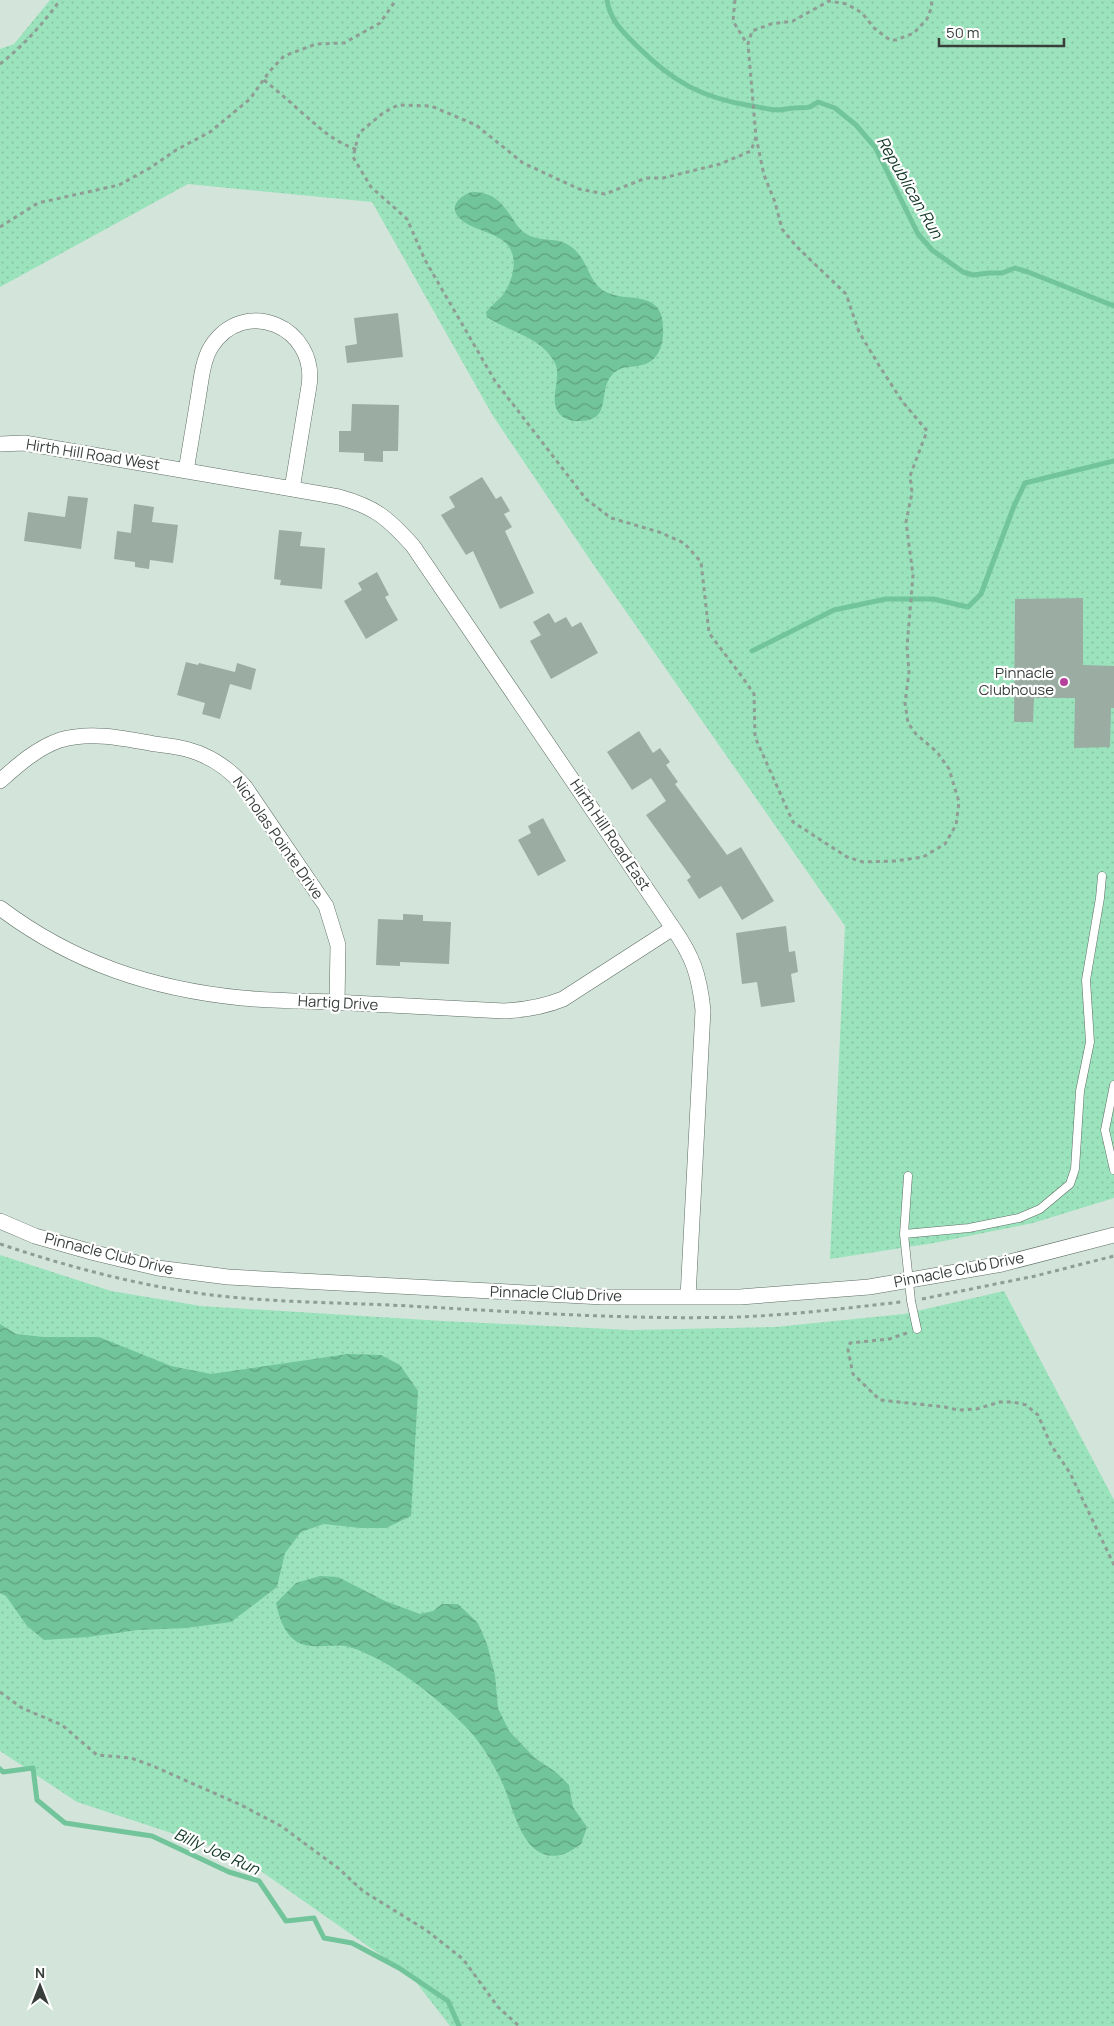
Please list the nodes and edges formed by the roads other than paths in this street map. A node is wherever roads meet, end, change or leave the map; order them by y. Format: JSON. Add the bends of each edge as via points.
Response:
{"nodes":[{"id":1,"x":0,"y":444,"type":"edge"},
{"id":2,"x":186,"y":470,"type":"junction"},
{"id":3,"x":202,"y":473,"type":"joint"},
{"id":4,"x":292,"y":489,"type":"junction"},
{"id":5,"x":0,"y":781,"type":"edge"},
{"id":6,"x":1102,"y":876,"type":"dead end"},
{"id":7,"x":0,"y":908,"type":"edge"},
{"id":8,"x":673,"y":928,"type":"junction"},
{"id":9,"x":337,"y":1003,"type":"junction"},
{"id":10,"x":1114,"y":1085,"type":"edge"},
{"id":11,"x":1114,"y":1170,"type":"edge"},
{"id":12,"x":908,"y":1176,"type":"dead end"},
{"id":13,"x":0,"y":1221,"type":"edge"},
{"id":14,"x":904,"y":1234,"type":"junction"},
{"id":15,"x":1114,"y":1235,"type":"edge"},
{"id":16,"x":909,"y":1280,"type":"junction"},
{"id":17,"x":688,"y":1297,"type":"junction"},
{"id":18,"x":916,"y":1329,"type":"road end"}],
"edges":[{"from":1,"to":2,"type":"street","name":"Hirth Hill Road West","via":[[24,442]]},
{"from":2,"to":3,"type":"street","name":"Hirth Hill Road West"},
{"from":2,"to":4,"type":"street","via":[[208,353],[218,338],[233,327],[267,322],[291,333],[302,346],[310,369],[310,386]]},
{"from":3,"to":4,"type":"street","name":"Hirth Hill Road East"},
{"from":4,"to":8,"type":"street","name":"Hirth Hill Road East","via":[[339,497],[373,509],[413,546]]},
{"from":5,"to":9,"type":"street","name":"Nicholas Pointe Drive","via":[[35,752],[76,737],[109,736],[191,750],[215,761],[245,787],[326,906],[338,945]]},
{"from":6,"to":14,"type":"lane","via":[[1086,980],[1090,1042],[1080,1091],[1075,1169],[1070,1184],[1040,1209],[1019,1218],[969,1228]]},
{"from":7,"to":9,"type":"street","name":"Hartig Drive","via":[[47,940],[84,959],[157,985],[243,998]]},
{"from":8,"to":9,"type":"street","name":"Hartig Drive","via":[[547,1006],[504,1011]]},
{"from":8,"to":17,"type":"street","name":"Hirth Hill Road East","via":[[693,961],[704,1010]]},
{"from":10,"to":11,"type":"lane","via":[[1105,1130]]},
{"from":12,"to":14,"type":"lane"},
{"from":13,"to":17,"type":"street","name":"Pinnacle Club Drive","via":[[35,1236],[95,1253],[158,1268],[228,1278],[594,1296]]},
{"from":14,"to":16,"type":"lane"},
{"from":15,"to":16,"type":"street","name":"Pinnacle Club Drive","via":[[1002,1264]]},
{"from":16,"to":17,"type":"street","name":"Pinnacle Club Drive","via":[[869,1287],[740,1298]]},
{"from":16,"to":18,"type":"lane"}]}
